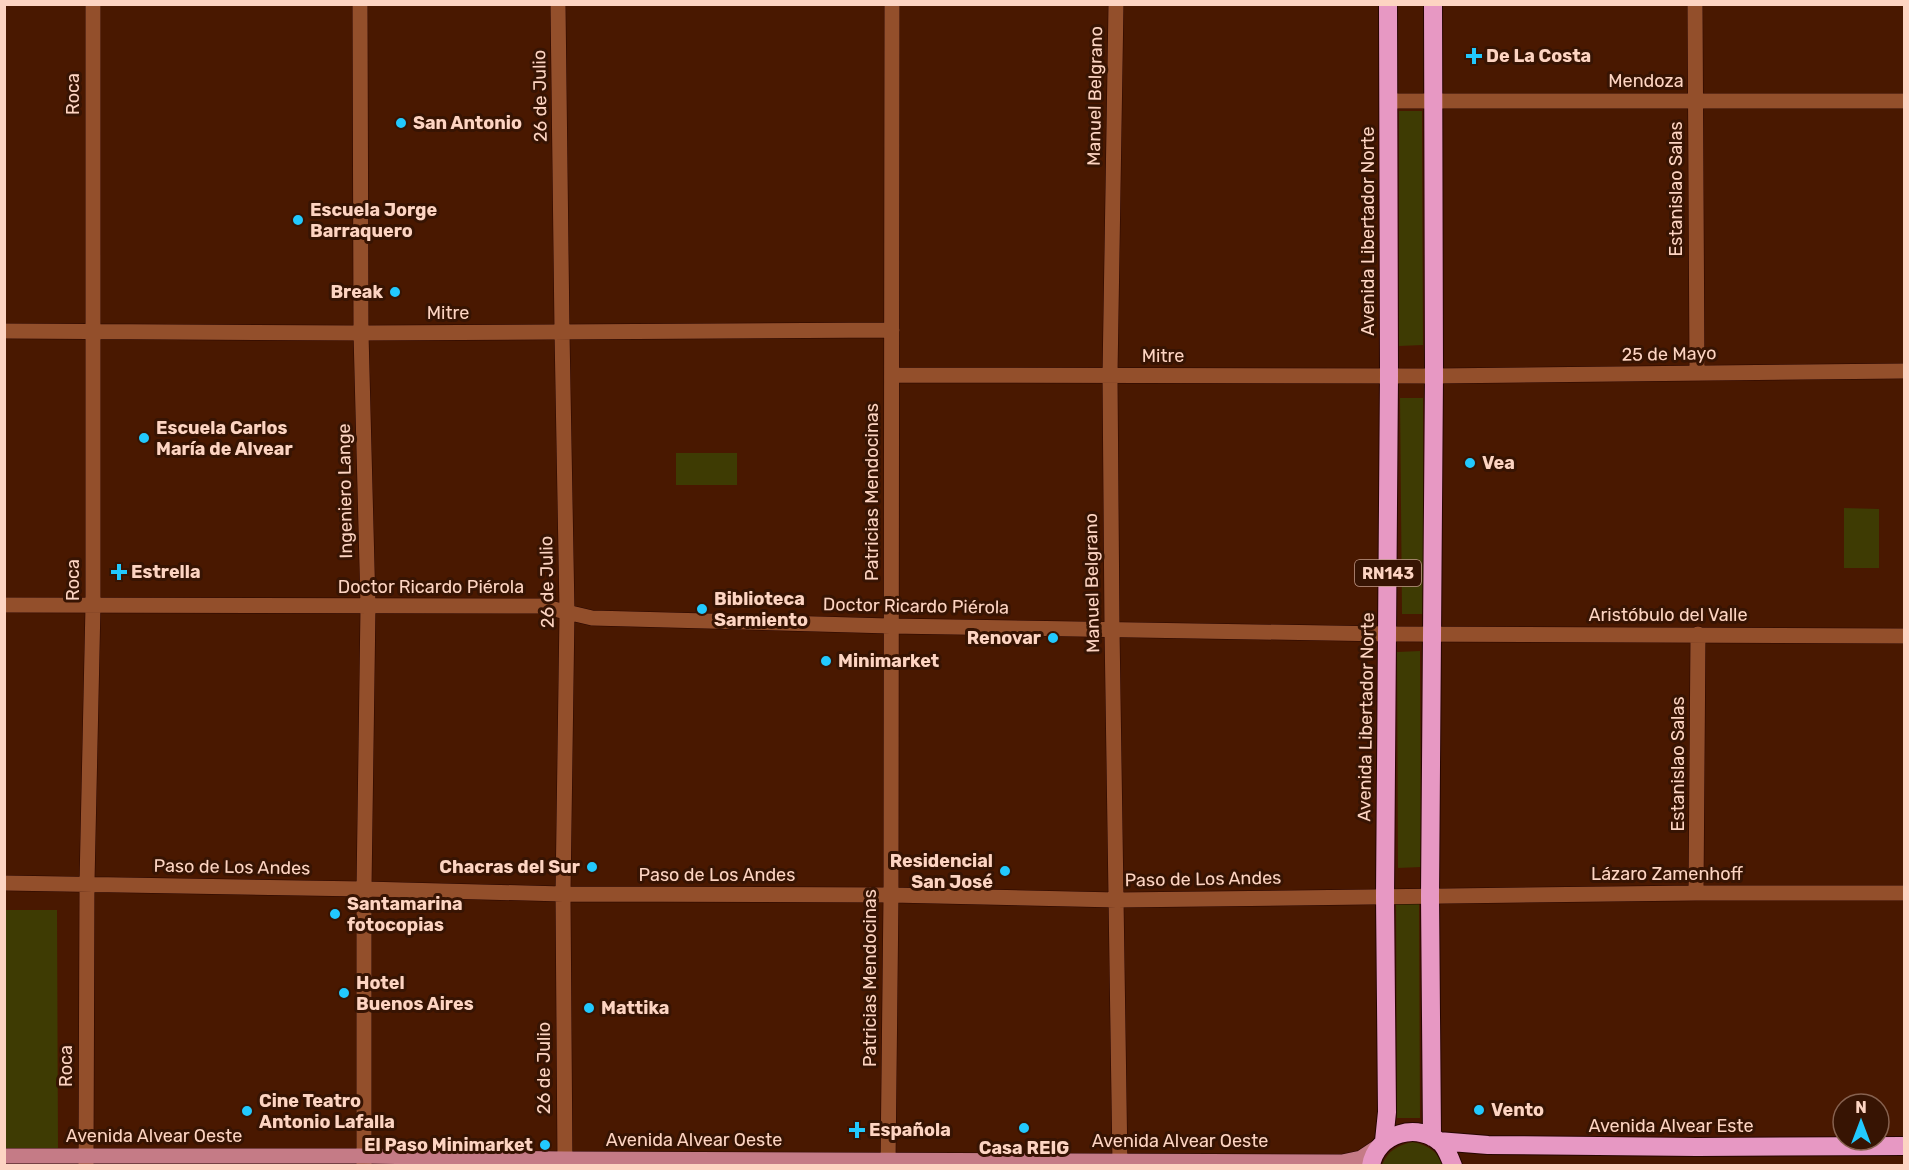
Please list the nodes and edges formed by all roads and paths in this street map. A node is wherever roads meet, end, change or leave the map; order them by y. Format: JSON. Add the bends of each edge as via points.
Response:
{"nodes":[{"id":1,"x":93,"y":4,"type":"edge"},
{"id":2,"x":360,"y":4,"type":"edge"},
{"id":3,"x":558,"y":4,"type":"edge"},
{"id":4,"x":892,"y":4,"type":"edge"},
{"id":5,"x":1116,"y":4,"type":"edge"},
{"id":6,"x":1388,"y":4,"type":"edge"},
{"id":7,"x":1433,"y":4,"type":"edge"},
{"id":8,"x":1695,"y":4,"type":"edge"},
{"id":9,"x":1388,"y":101,"type":"junction"},
{"id":10,"x":1695,"y":101,"type":"junction"},
{"id":11,"x":1905,"y":101,"type":"edge"},
{"id":12,"x":1433,"y":102,"type":"junction"},
{"id":13,"x":892,"y":330,"type":"junction"},
{"id":14,"x":4,"y":331,"type":"edge"},
{"id":15,"x":92,"y":331,"type":"junction"},
{"id":16,"x":562,"y":332,"type":"junction"},
{"id":17,"x":361,"y":333,"type":"junction"},
{"id":18,"x":1905,"y":371,"type":"edge"},
{"id":19,"x":1697,"y":373,"type":"junction"},
{"id":20,"x":892,"y":375,"type":"junction"},
{"id":21,"x":1110,"y":375,"type":"junction"},
{"id":22,"x":1389,"y":375,"type":"junction"},
{"id":23,"x":1434,"y":376,"type":"junction"},
{"id":24,"x":4,"y":605,"type":"edge"},
{"id":25,"x":93,"y":605,"type":"junction"},
{"id":26,"x":368,"y":606,"type":"junction"},
{"id":27,"x":567,"y":612,"type":"junction"},
{"id":28,"x":890,"y":626,"type":"junction"},
{"id":29,"x":1112,"y":628,"type":"junction"},
{"id":30,"x":1432,"y":633,"type":"junction"},
{"id":31,"x":1388,"y":634,"type":"junction"},
{"id":32,"x":1698,"y":634,"type":"junction"},
{"id":33,"x":1905,"y":636,"type":"edge"},
{"id":34,"x":4,"y":883,"type":"edge"},
{"id":35,"x":87,"y":883,"type":"junction"},
{"id":36,"x":364,"y":889,"type":"junction"},
{"id":37,"x":1696,"y":893,"type":"junction"},
{"id":38,"x":1905,"y":893,"type":"edge"},
{"id":39,"x":563,"y":894,"type":"junction"},
{"id":40,"x":891,"y":895,"type":"junction"},
{"id":41,"x":1385,"y":896,"type":"junction"},
{"id":42,"x":1430,"y":896,"type":"junction"},
{"id":43,"x":1117,"y":900,"type":"junction"},
{"id":44,"x":1435,"y":1139,"type":"junction"},
{"id":45,"x":1382,"y":1144,"type":"junction"},
{"id":46,"x":1905,"y":1146,"type":"edge"},
{"id":47,"x":4,"y":1156,"type":"edge"},
{"id":48,"x":86,"y":1161,"type":"edge"},
{"id":49,"x":364,"y":1161,"type":"edge"},
{"id":50,"x":565,"y":1162,"type":"edge"},
{"id":51,"x":888,"y":1163,"type":"edge"},
{"id":52,"x":1120,"y":1163,"type":"edge"},
{"id":53,"x":1371,"y":1166,"type":"edge"},
{"id":54,"x":1453,"y":1166,"type":"edge"}],
"edges":[{"from":1,"to":15,"type":"street","name":"Roca"},
{"from":2,"to":17,"type":"street","name":"Ingeniero Lange"},
{"from":3,"to":16,"type":"street","name":"26 de Julio"},
{"from":4,"to":13,"type":"street","name":"Patricias Mendocinas"},
{"from":5,"to":21,"type":"street","name":"Manuel Belgrano"},
{"from":6,"to":9,"type":"highway","name":"Avenida Libertador Norte","number":"RN143"},
{"from":7,"to":12,"type":"highway","number":"RN143"},
{"from":8,"to":10,"type":"street","name":"Estanislao Salas"},
{"from":9,"to":12,"type":"street","name":"Mendoza"},
{"from":9,"to":22,"type":"highway","name":"Avenida Libertador Norte","number":"RN143"},
{"from":10,"to":11,"type":"street","name":"Mendoza"},
{"from":10,"to":12,"type":"street","name":"Mendoza"},
{"from":10,"to":19,"type":"street","name":"Estanislao Salas"},
{"from":12,"to":23,"type":"highway","number":"RN143"},
{"from":13,"to":16,"type":"street","name":"Mitre"},
{"from":13,"to":20,"type":"street","name":"Patricias Mendocinas"},
{"from":14,"to":15,"type":"street","name":"Mitre"},
{"from":15,"to":17,"type":"street","name":"Mitre"},
{"from":15,"to":25,"type":"street","name":"Roca"},
{"from":16,"to":17,"type":"street","name":"Mitre"},
{"from":16,"to":27,"type":"street","name":"26 de Julio"},
{"from":17,"to":26,"type":"street","name":"Ingeniero Lange"},
{"from":18,"to":19,"type":"street","name":"25 de Mayo"},
{"from":19,"to":23,"type":"street","name":"25 de Mayo"},
{"from":20,"to":21,"type":"street","name":"Mitre"},
{"from":20,"to":28,"type":"street","name":"Patricias Mendocinas"},
{"from":21,"to":22,"type":"street","name":"Mitre"},
{"from":21,"to":29,"type":"street","name":"Manuel Belgrano"},
{"from":22,"to":23,"type":"street","name":"Mitre"},
{"from":22,"to":31,"type":"highway","name":"Avenida Libertador Norte","number":"RN143"},
{"from":23,"to":30,"type":"highway","number":"RN143"},
{"from":24,"to":25,"type":"street","name":"Doctor Ricardo Piérola"},
{"from":25,"to":26,"type":"street","name":"Doctor Ricardo Piérola"},
{"from":25,"to":35,"type":"street","name":"Roca"},
{"from":26,"to":27,"type":"street","name":"Doctor Ricardo Piérola","via":[[541,606]]},
{"from":26,"to":36,"type":"street","name":"Ingeniero Lange"},
{"from":27,"to":28,"type":"street","name":"Doctor Ricardo Piérola","via":[[592,618]]},
{"from":27,"to":39,"type":"street","name":"26 de Julio"},
{"from":28,"to":29,"type":"street","name":"Doctor Ricardo Piérola"},
{"from":28,"to":40,"type":"street","name":"Patricias Mendocinas"},
{"from":29,"to":31,"type":"street","name":"Doctor Ricardo Piérola"},
{"from":29,"to":43,"type":"street","name":"Manuel Belgrano"},
{"from":30,"to":31,"type":"street","name":"Doctor Ricardo Piérola"},
{"from":30,"to":32,"type":"street","name":"Aristóbulo del Valle"},
{"from":30,"to":42,"type":"highway","number":"RN143"},
{"from":31,"to":41,"type":"highway","name":"Avenida Libertador Norte","number":"RN143"},
{"from":32,"to":33,"type":"street","name":"Aristóbulo del Valle"},
{"from":32,"to":37,"type":"street","name":"Estanislao Salas"},
{"from":34,"to":35,"type":"street","name":"Paso de Los Andes"},
{"from":35,"to":36,"type":"street","name":"Paso de Los Andes"},
{"from":35,"to":48,"type":"street","name":"Roca"},
{"from":36,"to":39,"type":"street","name":"Paso de Los Andes"},
{"from":36,"to":49,"type":"street","name":"Ingeniero Lange"},
{"from":37,"to":38,"type":"street","name":"Lázaro Zamenhoff"},
{"from":37,"to":42,"type":"street","name":"Lázaro Zamenhoff"},
{"from":39,"to":40,"type":"street","name":"Paso de Los Andes"},
{"from":39,"to":50,"type":"street","name":"26 de Julio"},
{"from":40,"to":43,"type":"street","name":"Paso de Los Andes"},
{"from":40,"to":51,"type":"street","name":"Patricias Mendocinas"},
{"from":41,"to":42,"type":"street","name":"Paso de Los Andes"},
{"from":41,"to":43,"type":"street","name":"Paso de Los Andes"},
{"from":41,"to":45,"type":"highway","name":"Avenida Libertador Norte","number":"RN143","via":[[1387,1112]]},
{"from":42,"to":44,"type":"highway","number":"RN143"},
{"from":43,"to":52,"type":"street","name":"Manuel Belgrano"},
{"from":44,"to":45,"type":"highway","name":"Avenida Alvear Este","via":[[1418,1132],[1404,1132]]},
{"from":44,"to":46,"type":"highway","name":"Avenida Alvear Este","via":[[1488,1145]]},
{"from":44,"to":54,"type":"highway","via":[[1449,1154]]},
{"from":45,"to":52,"type":"main road","name":"Avenida Alvear Oeste","via":[[1361,1158],[1342,1162]]},
{"from":45,"to":53,"type":"highway","number":"RN143"},
{"from":47,"to":48,"type":"main road","name":"Avenida Alvear Oeste"},
{"from":48,"to":49,"type":"main road","name":"Avenida Alvear Oeste"},
{"from":49,"to":50,"type":"main road","name":"Avenida Alvear Oeste"},
{"from":50,"to":51,"type":"main road","name":"Avenida Alvear Oeste"},
{"from":51,"to":52,"type":"main road","name":"Avenida Alvear Oeste"}]}
